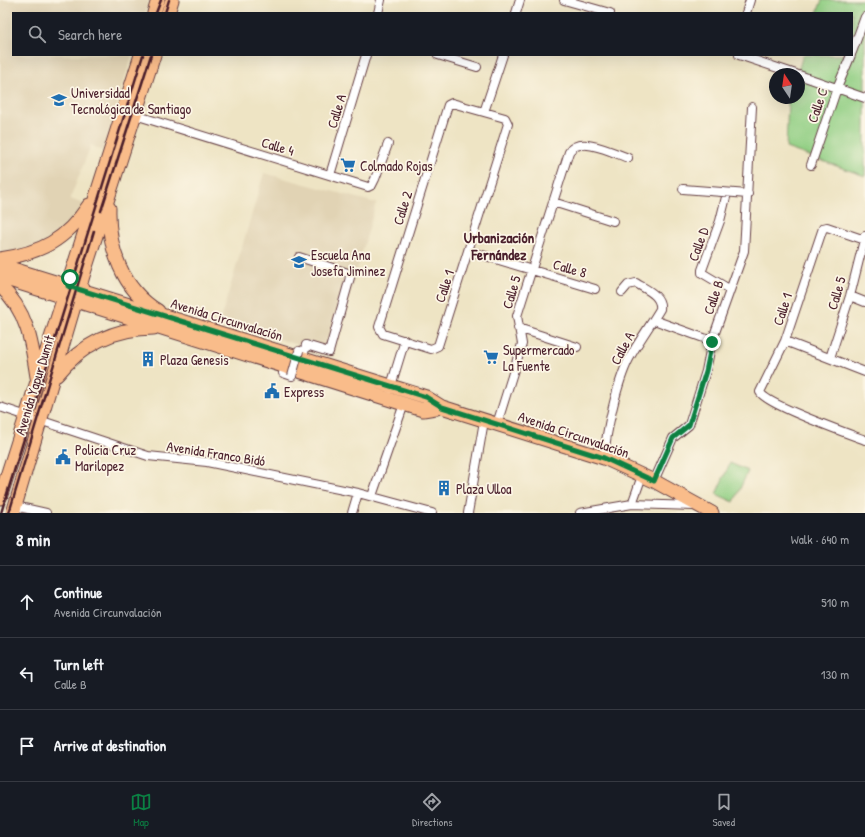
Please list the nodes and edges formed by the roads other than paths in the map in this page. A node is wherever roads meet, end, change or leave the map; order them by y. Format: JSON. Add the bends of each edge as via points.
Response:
{"nodes":[{"id":1,"x":158,"y":0,"type":"edge"},
{"id":2,"x":172,"y":0,"type":"edge"},
{"id":3,"x":381,"y":0,"type":"edge"},
{"id":4,"x":520,"y":0,"type":"edge"},
{"id":5,"x":564,"y":0,"type":"edge"},
{"id":6,"x":750,"y":0,"type":"edge"},
{"id":7,"x":596,"y":4,"type":"edge"},
{"id":8,"x":154,"y":12,"type":"edge"},
{"id":9,"x":168,"y":12,"type":"edge"},
{"id":10,"x":378,"y":12,"type":"edge"},
{"id":11,"x":516,"y":12,"type":"edge"},
{"id":12,"x":608,"y":12,"type":"edge"},
{"id":13,"x":746,"y":12,"type":"edge"},
{"id":14,"x":865,"y":17,"type":"edge"},
{"id":15,"x":862,"y":35,"type":"edge"},
{"id":16,"x":853,"y":50,"type":"edge"},
{"id":17,"x":141,"y":56,"type":"edge"},
{"id":18,"x":154,"y":56,"type":"edge"},
{"id":19,"x":366,"y":56,"type":"edge"},
{"id":20,"x":441,"y":56,"type":"edge"},
{"id":21,"x":503,"y":56,"type":"edge"},
{"id":22,"x":743,"y":56,"type":"edge"},
{"id":23,"x":851,"y":56,"type":"edge"},
{"id":24,"x":477,"y":67,"type":"dead end"},
{"id":25,"x":778,"y":68,"type":"edge"},
{"id":26,"x":805,"y":77,"type":"edge"},
{"id":27,"x":836,"y":88,"type":"junction"},
{"id":28,"x":865,"y":98,"type":"edge"},
{"id":29,"x":752,"y":107,"type":"dead end"},
{"id":30,"x":484,"y":112,"type":"junction"},
{"id":31,"x":135,"y":115,"type":"junction"},
{"id":32,"x":388,"y":144,"type":"dead end"},
{"id":33,"x":628,"y":158,"type":"dead end"},
{"id":34,"x":811,"y":165,"type":"dead end"},
{"id":35,"x":330,"y":175,"type":"junction"},
{"id":36,"x":683,"y":189,"type":"dead end"},
{"id":37,"x":728,"y":193,"type":"junction"},
{"id":38,"x":748,"y":194,"type":"junction"},
{"id":39,"x":103,"y":195,"type":"junction"},
{"id":40,"x":553,"y":202,"type":"junction"},
{"id":41,"x":613,"y":221,"type":"dead end"},
{"id":42,"x":865,"y":238,"type":"edge"},
{"id":43,"x":469,"y":251,"type":"junction"},
{"id":44,"x":299,"y":257,"type":"dead end"},
{"id":45,"x":0,"y":259,"type":"edge"},
{"id":46,"x":0,"y":265,"type":"edge"},
{"id":47,"x":530,"y":270,"type":"junction"},
{"id":48,"x":0,"y":277,"type":"edge"},
{"id":49,"x":0,"y":286,"type":"edge"},
{"id":50,"x":595,"y":289,"type":"dead end"},
{"id":51,"x":729,"y":289,"type":"junction"},
{"id":52,"x":622,"y":292,"type":"dead end"},
{"id":53,"x":72,"y":294,"type":"junction"},
{"id":54,"x":850,"y":296,"type":"junction"},
{"id":55,"x":865,"y":302,"type":"edge"},
{"id":56,"x":654,"y":320,"type":"junction"},
{"id":57,"x":170,"y":323,"type":"junction"},
{"id":58,"x":518,"y":328,"type":"junction"},
{"id":59,"x":405,"y":340,"type":"junction"},
{"id":60,"x":785,"y":341,"type":"junction"},
{"id":61,"x":712,"y":342,"type":"junction"},
{"id":62,"x":577,"y":347,"type":"dead end"},
{"id":63,"x":830,"y":358,"type":"junction"},
{"id":64,"x":288,"y":371,"type":"junction"},
{"id":65,"x":865,"y":372,"type":"edge"},
{"id":66,"x":53,"y":379,"type":"junction"},
{"id":67,"x":37,"y":380,"type":"junction"},
{"id":68,"x":388,"y":393,"type":"junction"},
{"id":69,"x":404,"y":404,"type":"junction"},
{"id":70,"x":0,"y":407,"type":"edge"},
{"id":71,"x":442,"y":407,"type":"junction"},
{"id":72,"x":26,"y":417,"type":"junction"},
{"id":73,"x":39,"y":421,"type":"junction"},
{"id":74,"x":484,"y":421,"type":"junction"},
{"id":75,"x":497,"y":424,"type":"junction"},
{"id":76,"x":865,"y":440,"type":"edge"},
{"id":77,"x":604,"y":458,"type":"junction"},
{"id":78,"x":648,"y":479,"type":"junction"},
{"id":79,"x":358,"y":493,"type":"junction"},
{"id":80,"x":372,"y":496,"type":"junction"},
{"id":81,"x":0,"y":498,"type":"edge"},
{"id":82,"x":632,"y":504,"type":"junction"},
{"id":83,"x":699,"y":506,"type":"junction"},
{"id":84,"x":14,"y":509,"type":"edge"},
{"id":85,"x":616,"y":511,"type":"edge"},
{"id":86,"x":46,"y":513,"type":"edge"},
{"id":87,"x":352,"y":513,"type":"edge"},
{"id":88,"x":432,"y":513,"type":"edge"},
{"id":89,"x":468,"y":513,"type":"edge"},
{"id":90,"x":580,"y":513,"type":"edge"},
{"id":91,"x":712,"y":513,"type":"edge"}],
"edges":[{"from":1,"to":8,"type":"main road"},
{"from":2,"to":9,"type":"main road"},
{"from":3,"to":10,"type":"street"},
{"from":4,"to":11,"type":"street"},
{"from":5,"to":7,"type":"street"},
{"from":6,"to":13,"type":"street"},
{"from":7,"to":12,"type":"street"},
{"from":14,"to":15,"type":"street"},
{"from":15,"to":16,"type":"street"},
{"from":17,"to":39,"type":"main road"},
{"from":18,"to":31,"type":"main road"},
{"from":19,"to":35,"type":"street","name":"Calle A"},
{"from":20,"to":24,"type":"street"},
{"from":21,"to":30,"type":"street"},
{"from":22,"to":25,"type":"street"},
{"from":23,"to":27,"type":"street","name":"Calle C"},
{"from":26,"to":27,"type":"street"},
{"from":27,"to":28,"type":"street"},
{"from":27,"to":34,"type":"street","name":"Calle C"},
{"from":29,"to":38,"type":"street","name":"Calle B"},
{"from":30,"to":43,"type":"street","name":"Calle 1","via":[[505,118],[508,124]]},
{"from":30,"to":59,"type":"street","name":"Calle 2","via":[[452,102],[448,105],[379,327],[382,334]]},
{"from":31,"to":35,"type":"street","name":"Calle 4"},
{"from":31,"to":39,"type":"main road"},
{"from":32,"to":35,"type":"street","name":"Calle 4","via":[[372,185],[368,187]]},
{"from":33,"to":40,"type":"street","name":"Calle 5","via":[[584,144],[574,146],[569,152]]},
{"from":36,"to":37,"type":"street"},
{"from":37,"to":38,"type":"street"},
{"from":37,"to":51,"type":"street","name":"Calle D","via":[[702,273]]},
{"from":38,"to":51,"type":"street","name":"Calle B","via":[[745,246]]},
{"from":39,"to":45,"type":"main road","via":[[60,238],[42,249]]},
{"from":39,"to":53,"type":"main road"},
{"from":39,"to":57,"type":"main road","via":[[116,260],[138,295]]},
{"from":40,"to":41,"type":"street"},
{"from":40,"to":47,"type":"street","name":"Calle 5"},
{"from":42,"to":54,"type":"street","name":"Calle 5"},
{"from":42,"to":60,"type":"street","name":"Calle 1","via":[[823,228]]},
{"from":43,"to":47,"type":"street","name":"Calle 8"},
{"from":43,"to":59,"type":"street","name":"Calle 1","via":[[438,346],[431,349]]},
{"from":44,"to":64,"type":"street","bridge":true,"via":[[351,274],[330,352],[306,345],[304,353],[299,351]]},
{"from":46,"to":53,"type":"main road","name":"Avenida Circunvalación"},
{"from":47,"to":50,"type":"street","name":"Calle 8"},
{"from":47,"to":58,"type":"street","name":"Calle 5","via":[[517,316]]},
{"from":48,"to":53,"type":"main road","name":"Avenida Circunvalación"},
{"from":49,"to":67,"type":"main road","via":[[27,324]]},
{"from":51,"to":61,"type":"street","name":"Calle B"},
{"from":52,"to":56,"type":"street","name":"Calle A","via":[[628,284],[636,283],[657,297],[661,305]]},
{"from":53,"to":57,"type":"main road","name":"Avenida Circunvalación"},
{"from":53,"to":66,"type":"main road","name":"Avenida Yapur Dumit"},
{"from":53,"to":67,"type":"main road","name":"Avenida Yapur Dumit"},
{"from":54,"to":55,"type":"street"},
{"from":54,"to":63,"type":"street","name":"Calle 5"},
{"from":56,"to":61,"type":"street"},
{"from":56,"to":77,"type":"street","name":"Calle A","via":[[628,361],[621,378],[605,441]]},
{"from":57,"to":64,"type":"main road","name":"Avenida Circunvalación"},
{"from":57,"to":66,"type":"main road","via":[[117,332],[97,340],[71,359]]},
{"from":57,"to":68,"type":"main road","name":"Avenida Circunvalación"},
{"from":58,"to":62,"type":"street"},
{"from":58,"to":75,"type":"street","name":"Calle 5","via":[[522,344]]},
{"from":59,"to":68,"type":"street"},
{"from":60,"to":63,"type":"street"},
{"from":60,"to":76,"type":"street","name":"Calle 1","via":[[760,395],[786,409]]},
{"from":61,"to":78,"type":"street","name":"Calle B","via":[[689,425],[673,438]]},
{"from":63,"to":65,"type":"street"},
{"from":64,"to":68,"type":"main road","name":"Avenida Circunvalación"},
{"from":66,"to":73,"type":"main road","name":"Avenida Yapur Dumit"},
{"from":67,"to":72,"type":"main road","name":"Avenida Yapur Dumit"},
{"from":68,"to":69,"type":"main road","name":"Avenida Circunvalación"},
{"from":68,"to":71,"type":"main road","name":"Avenida Circunvalación","via":[[426,397]]},
{"from":69,"to":71,"type":"main road","name":"Avenida Circunvalación","via":[[423,410]]},
{"from":69,"to":80,"type":"street"},
{"from":70,"to":72,"type":"street","name":"Avenida Franco Bidó"},
{"from":71,"to":74,"type":"main road","name":"Avenida Circunvalación"},
{"from":72,"to":73,"type":"street","name":"Avenida Franco Bidó"},
{"from":72,"to":81,"type":"main road","name":"Avenida Yapur Dumit"},
{"from":73,"to":79,"type":"street","name":"Avenida Franco Bidó","via":[[148,456],[207,462]]},
{"from":73,"to":84,"type":"main road","name":"Avenida Yapur Dumit"},
{"from":74,"to":75,"type":"main road","name":"Avenida Circunvalación"},
{"from":74,"to":89,"type":"street"},
{"from":75,"to":77,"type":"main road","name":"Avenida Circunvalación"},
{"from":77,"to":78,"type":"main road","name":"Avenida Circunvalación"},
{"from":78,"to":82,"type":"street","name":"Calle B"},
{"from":78,"to":83,"type":"main road","name":"Avenida Circunvalación"},
{"from":79,"to":80,"type":"street","name":"Avenida Franco Bidó"},
{"from":79,"to":87,"type":"street"},
{"from":80,"to":88,"type":"street","name":"Avenida Franco Bidó"},
{"from":82,"to":83,"type":"street"},
{"from":82,"to":85,"type":"street"},
{"from":83,"to":91,"type":"main road","name":"Avenida Circunvalación"},
{"from":84,"to":86,"type":"street"},
{"from":85,"to":90,"type":"street"}]}
